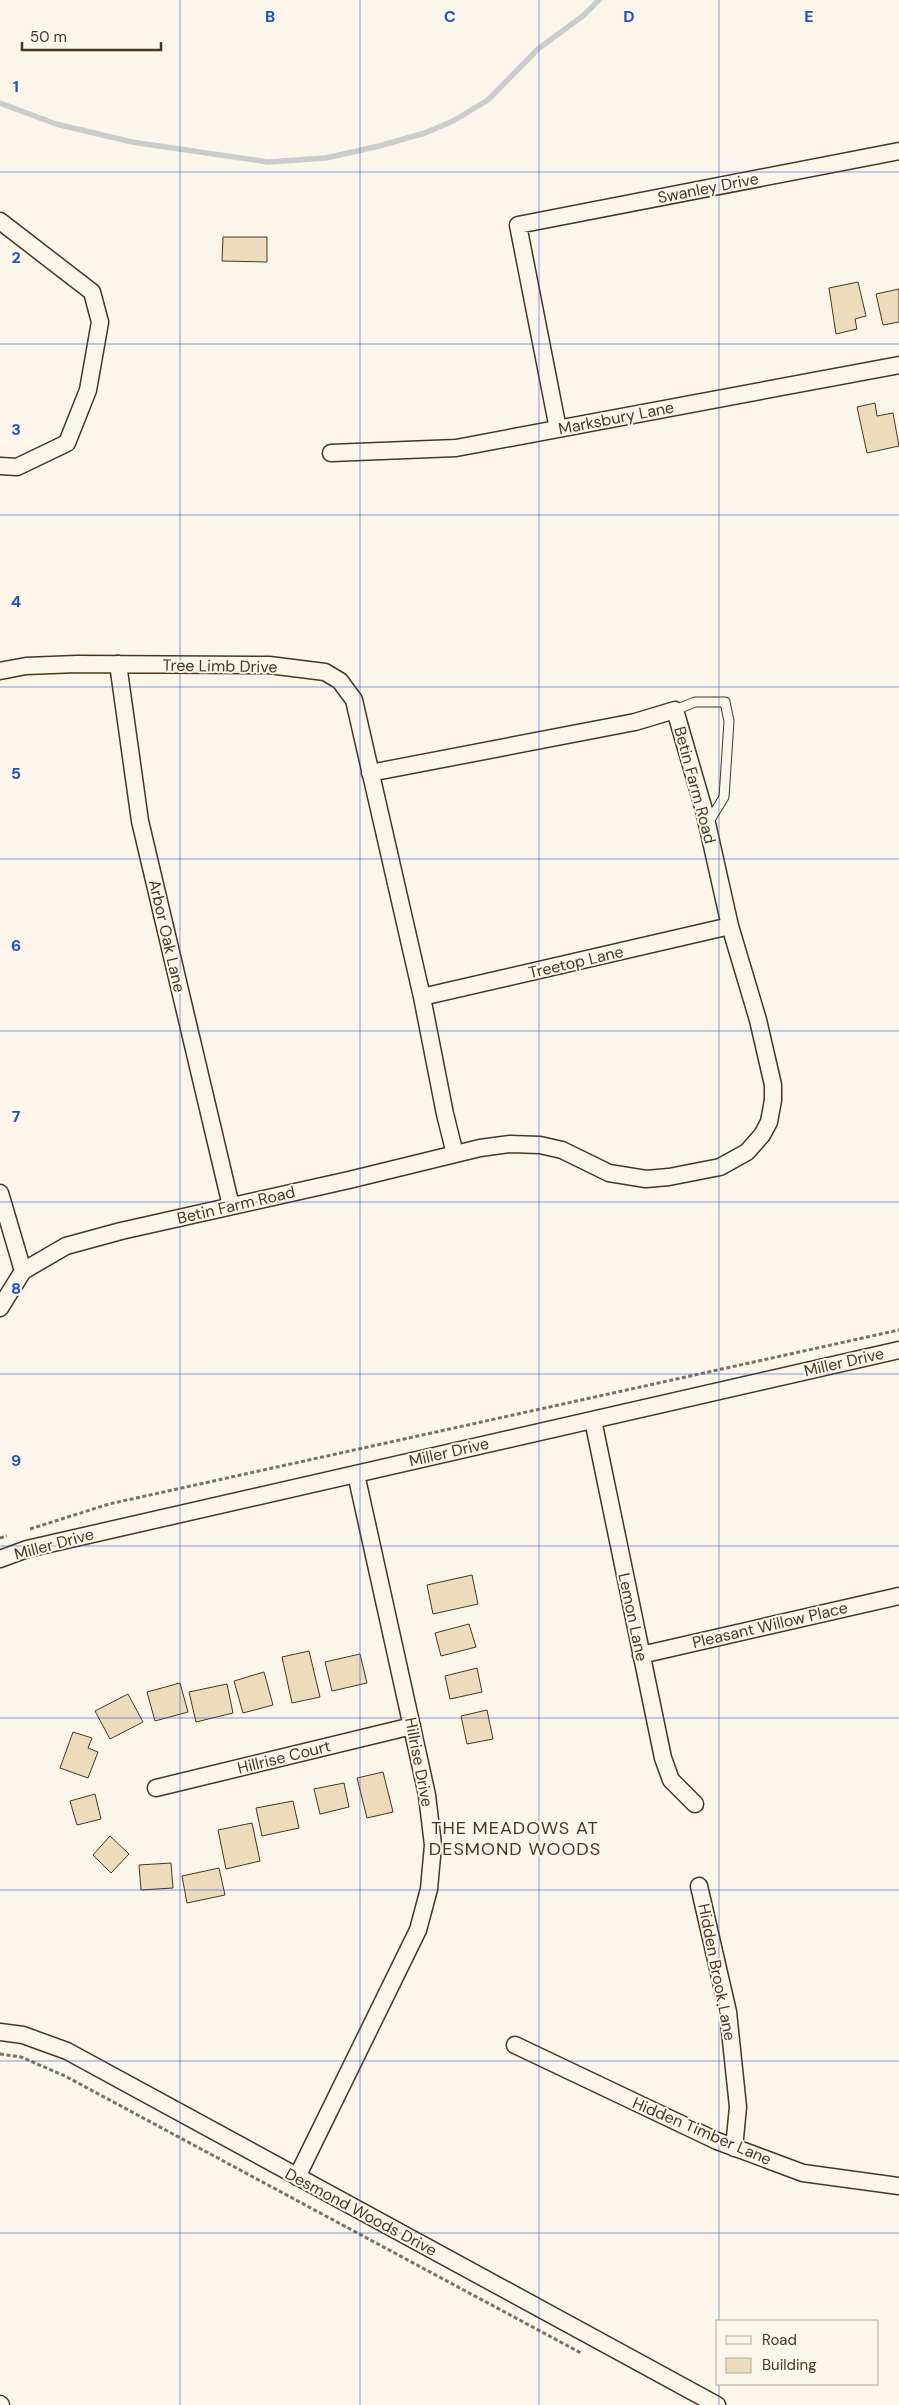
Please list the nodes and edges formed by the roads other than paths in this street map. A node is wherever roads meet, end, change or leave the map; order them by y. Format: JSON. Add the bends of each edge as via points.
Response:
{"nodes":[{"id":1,"x":899,"y":151,"type":"edge"},
{"id":2,"x":0,"y":222,"type":"edge"},
{"id":3,"x":899,"y":365,"type":"edge"},
{"id":4,"x":558,"y":429,"type":"junction"},
{"id":5,"x":331,"y":454,"type":"dead end"},
{"id":6,"x":0,"y":466,"type":"edge"},
{"id":7,"x":118,"y":664,"type":"junction"},
{"id":8,"x":0,"y":671,"type":"edge"},
{"id":9,"x":675,"y":710,"type":"junction"},
{"id":10,"x":370,"y":773,"type":"junction"},
{"id":11,"x":707,"y":825,"type":"junction"},
{"id":12,"x":730,"y":926,"type":"junction"},
{"id":13,"x":422,"y":997,"type":"junction"},
{"id":14,"x":455,"y":1154,"type":"junction"},
{"id":15,"x":0,"y":1193,"type":"edge"},
{"id":16,"x":231,"y":1206,"type":"junction"},
{"id":17,"x":23,"y":1271,"type":"junction"},
{"id":18,"x":0,"y":1308,"type":"edge"},
{"id":19,"x":899,"y":1350,"type":"edge"},
{"id":20,"x":593,"y":1420,"type":"junction"},
{"id":21,"x":356,"y":1474,"type":"junction"},
{"id":22,"x":0,"y":1559,"type":"edge"},
{"id":23,"x":899,"y":1596,"type":"edge"},
{"id":24,"x":641,"y":1655,"type":"junction"},
{"id":25,"x":412,"y":1726,"type":"junction"},
{"id":26,"x":156,"y":1788,"type":"dead end"},
{"id":27,"x":695,"y":1804,"type":"dead end"},
{"id":28,"x":699,"y":1886,"type":"dead end"},
{"id":29,"x":0,"y":2032,"type":"edge"},
{"id":30,"x":515,"y":2045,"type":"dead end"},
{"id":31,"x":734,"y":2148,"type":"junction"},
{"id":32,"x":297,"y":2177,"type":"junction"},
{"id":33,"x":899,"y":2186,"type":"edge"},
{"id":34,"x":717,"y":2405,"type":"edge"}],
"edges":[{"from":1,"to":4,"type":"street","name":"Swanley Drive","via":[[518,225]]},
{"from":2,"to":6,"type":"street","via":[[92,292],[100,322],[88,390],[67,443],[17,467]]},
{"from":3,"to":4,"type":"street","name":"Marksbury Lane"},
{"from":4,"to":5,"type":"street","name":"Marksbury Lane","via":[[456,448]]},
{"from":7,"to":8,"type":"street","name":"Tree Limb Drive","via":[[26,666]]},
{"from":7,"to":10,"type":"street","name":"Tree Limb Drive","via":[[269,665],[325,672],[340,681],[354,700]]},
{"from":7,"to":16,"type":"street","name":"Arbor Oak Lane","via":[[140,821]]},
{"from":9,"to":10,"type":"street","name":"Betin Farm Road","via":[[635,722]]},
{"from":9,"to":11,"type":"street","name":"Betin Farm Road"},
{"from":9,"to":11,"type":"lane","via":[[695,702],[725,702],[729,721],[724,797]]},
{"from":10,"to":13,"type":"street"},
{"from":11,"to":12,"type":"street","name":"Betin Farm Road"},
{"from":12,"to":13,"type":"street","name":"Treetop Lane"},
{"from":12,"to":14,"type":"street","name":"Betin Farm Road","via":[[773,1085],[768,1122],[762,1136],[747,1152],[720,1167],[646,1179],[609,1173],[562,1150],[540,1145],[510,1144]]},
{"from":13,"to":14,"type":"street"},
{"from":14,"to":16,"type":"street","name":"Betin Farm Road"},
{"from":15,"to":17,"type":"street"},
{"from":16,"to":17,"type":"street","name":"Betin Farm Road","via":[[66,1246]]},
{"from":17,"to":18,"type":"street"},
{"from":19,"to":20,"type":"street","name":"Miller Drive"},
{"from":20,"to":21,"type":"street","name":"Miller Drive"},
{"from":20,"to":24,"type":"street","name":"Lemon Lane"},
{"from":21,"to":22,"type":"street","name":"Miller Drive","via":[[27,1549]]},
{"from":21,"to":25,"type":"street","name":"Hillrise Drive"},
{"from":23,"to":24,"type":"street","name":"Pleasant Willow Place"},
{"from":24,"to":27,"type":"street","name":"Lemon Lane","via":[[671,1780]]},
{"from":25,"to":26,"type":"street","name":"Hillrise Court"},
{"from":25,"to":32,"type":"street","name":"Hillrise Drive","via":[[427,1795],[433,1845],[428,1890],[420,1922]]},
{"from":28,"to":31,"type":"street","name":"Hidden Brook Lane","via":[[728,2012],[738,2107]]},
{"from":29,"to":32,"type":"street","name":"Desmond Woods Drive","via":[[23,2035],[67,2051]]},
{"from":30,"to":31,"type":"street","name":"Hidden Timber Lane"},
{"from":31,"to":33,"type":"street","name":"Hidden Timber Lane","via":[[803,2173]]},
{"from":32,"to":34,"type":"street","name":"Desmond Woods Drive"}]}
